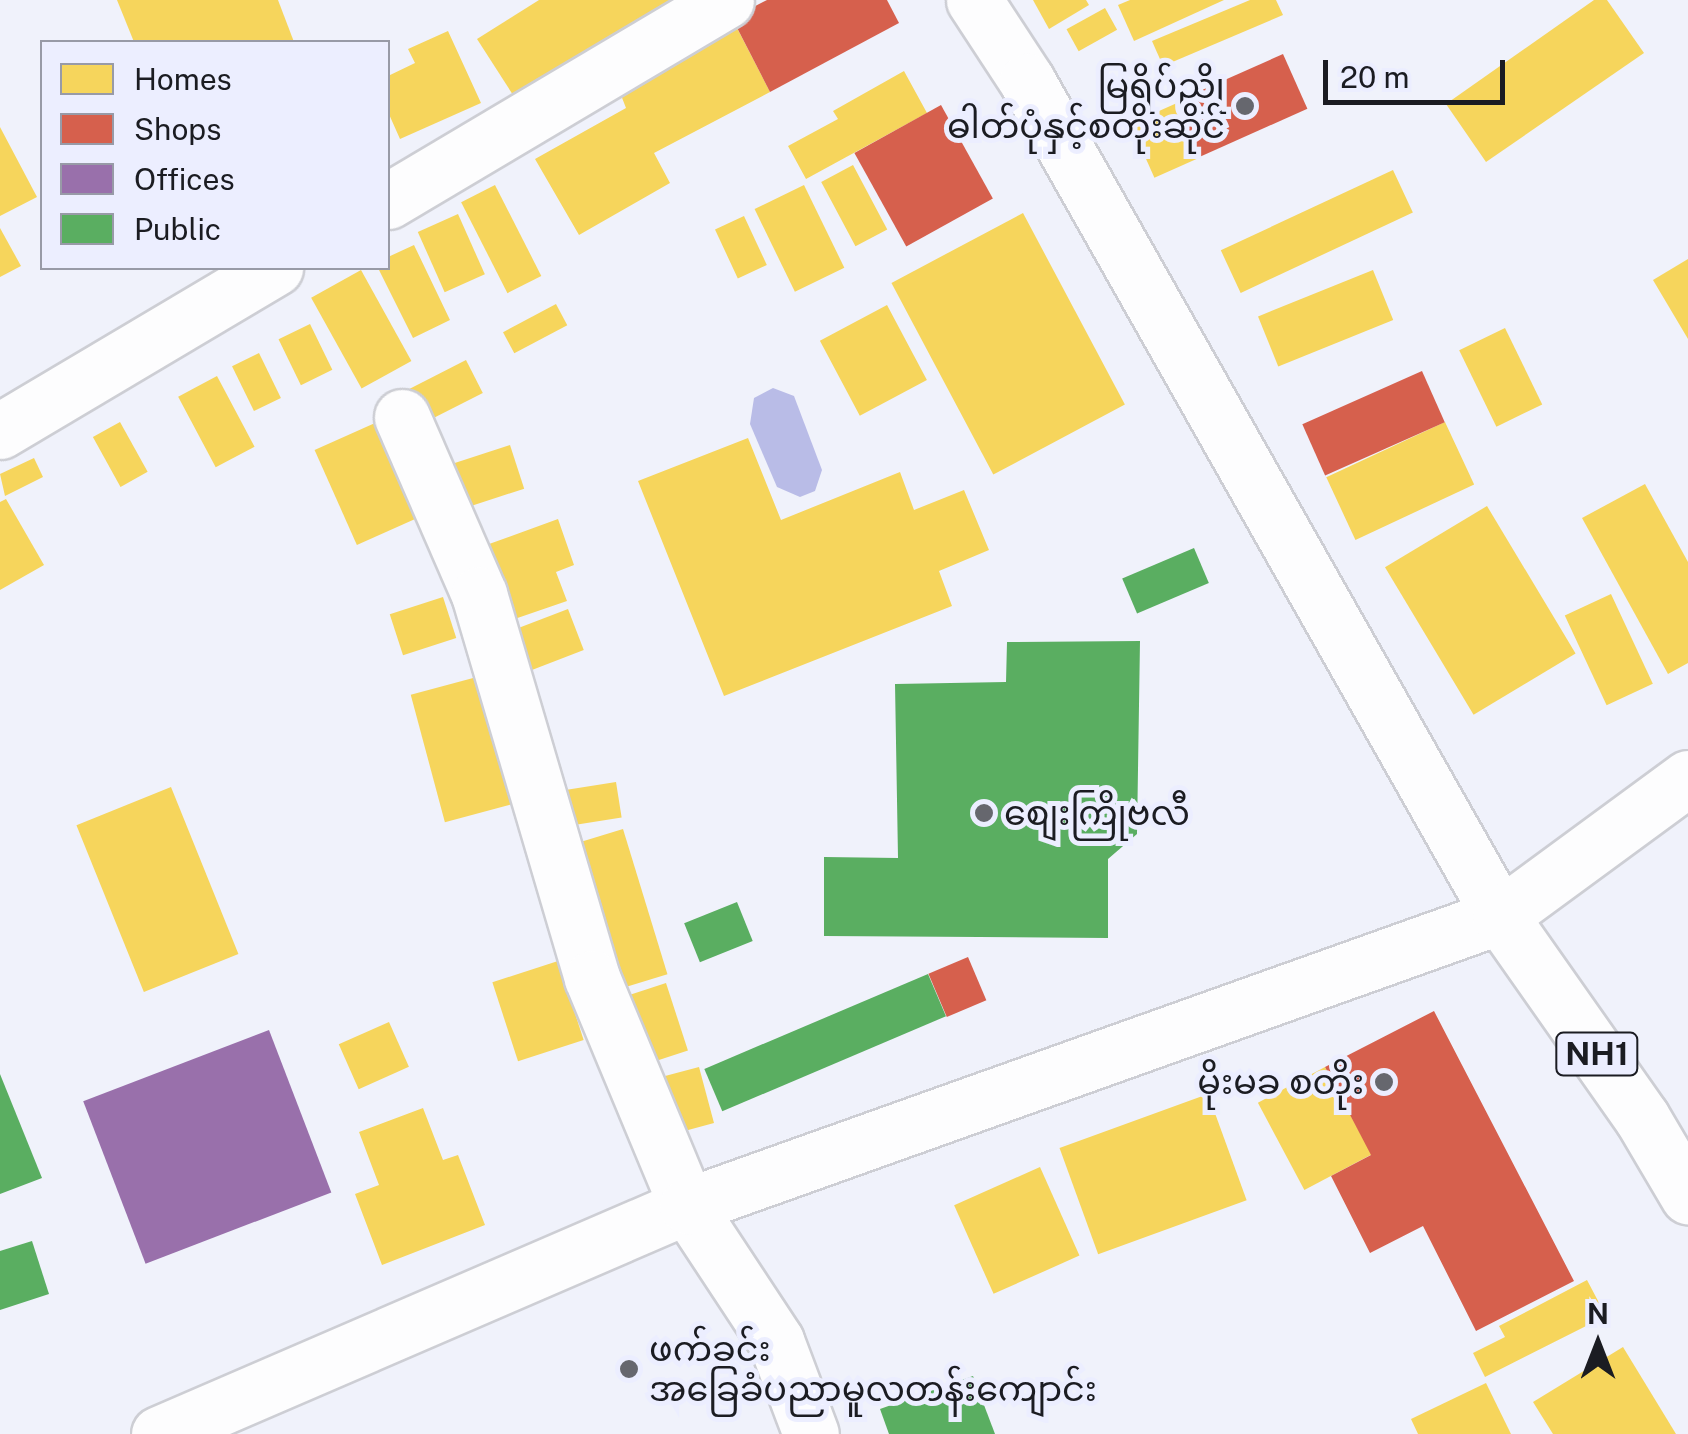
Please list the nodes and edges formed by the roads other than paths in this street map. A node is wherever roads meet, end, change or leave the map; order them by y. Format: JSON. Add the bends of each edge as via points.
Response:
{"nodes":[{"id":1,"x":726,"y":0,"type":"edge"},
{"id":2,"x":974,"y":0,"type":"edge"},
{"id":3,"x":390,"y":200,"type":"edge"},
{"id":4,"x":272,"y":270,"type":"edge"},
{"id":5,"x":402,"y":417,"type":"dead end"},
{"id":6,"x":0,"y":431,"type":"edge"},
{"id":7,"x":1688,"y":778,"type":"edge"},
{"id":8,"x":1500,"y":916,"type":"junction"},
{"id":9,"x":1688,"y":1196,"type":"edge"},
{"id":10,"x":687,"y":1206,"type":"junction"},
{"id":11,"x":159,"y":1434,"type":"edge"},
{"id":12,"x":811,"y":1434,"type":"edge"}],
"edges":[{"from":1,"to":3,"type":"main road"},
{"from":2,"to":8,"type":"main road","via":[[1037,99]]},
{"from":4,"to":6,"type":"main road"},
{"from":5,"to":10,"type":"main road","via":[[479,594],[592,978]]},
{"from":7,"to":8,"type":"main road"},
{"from":8,"to":9,"type":"main road","number":"NH1","via":[[1642,1118]]},
{"from":8,"to":10,"type":"main road"},
{"from":10,"to":11,"type":"main road"},
{"from":10,"to":12,"type":"main road","via":[[776,1341]]}]}
